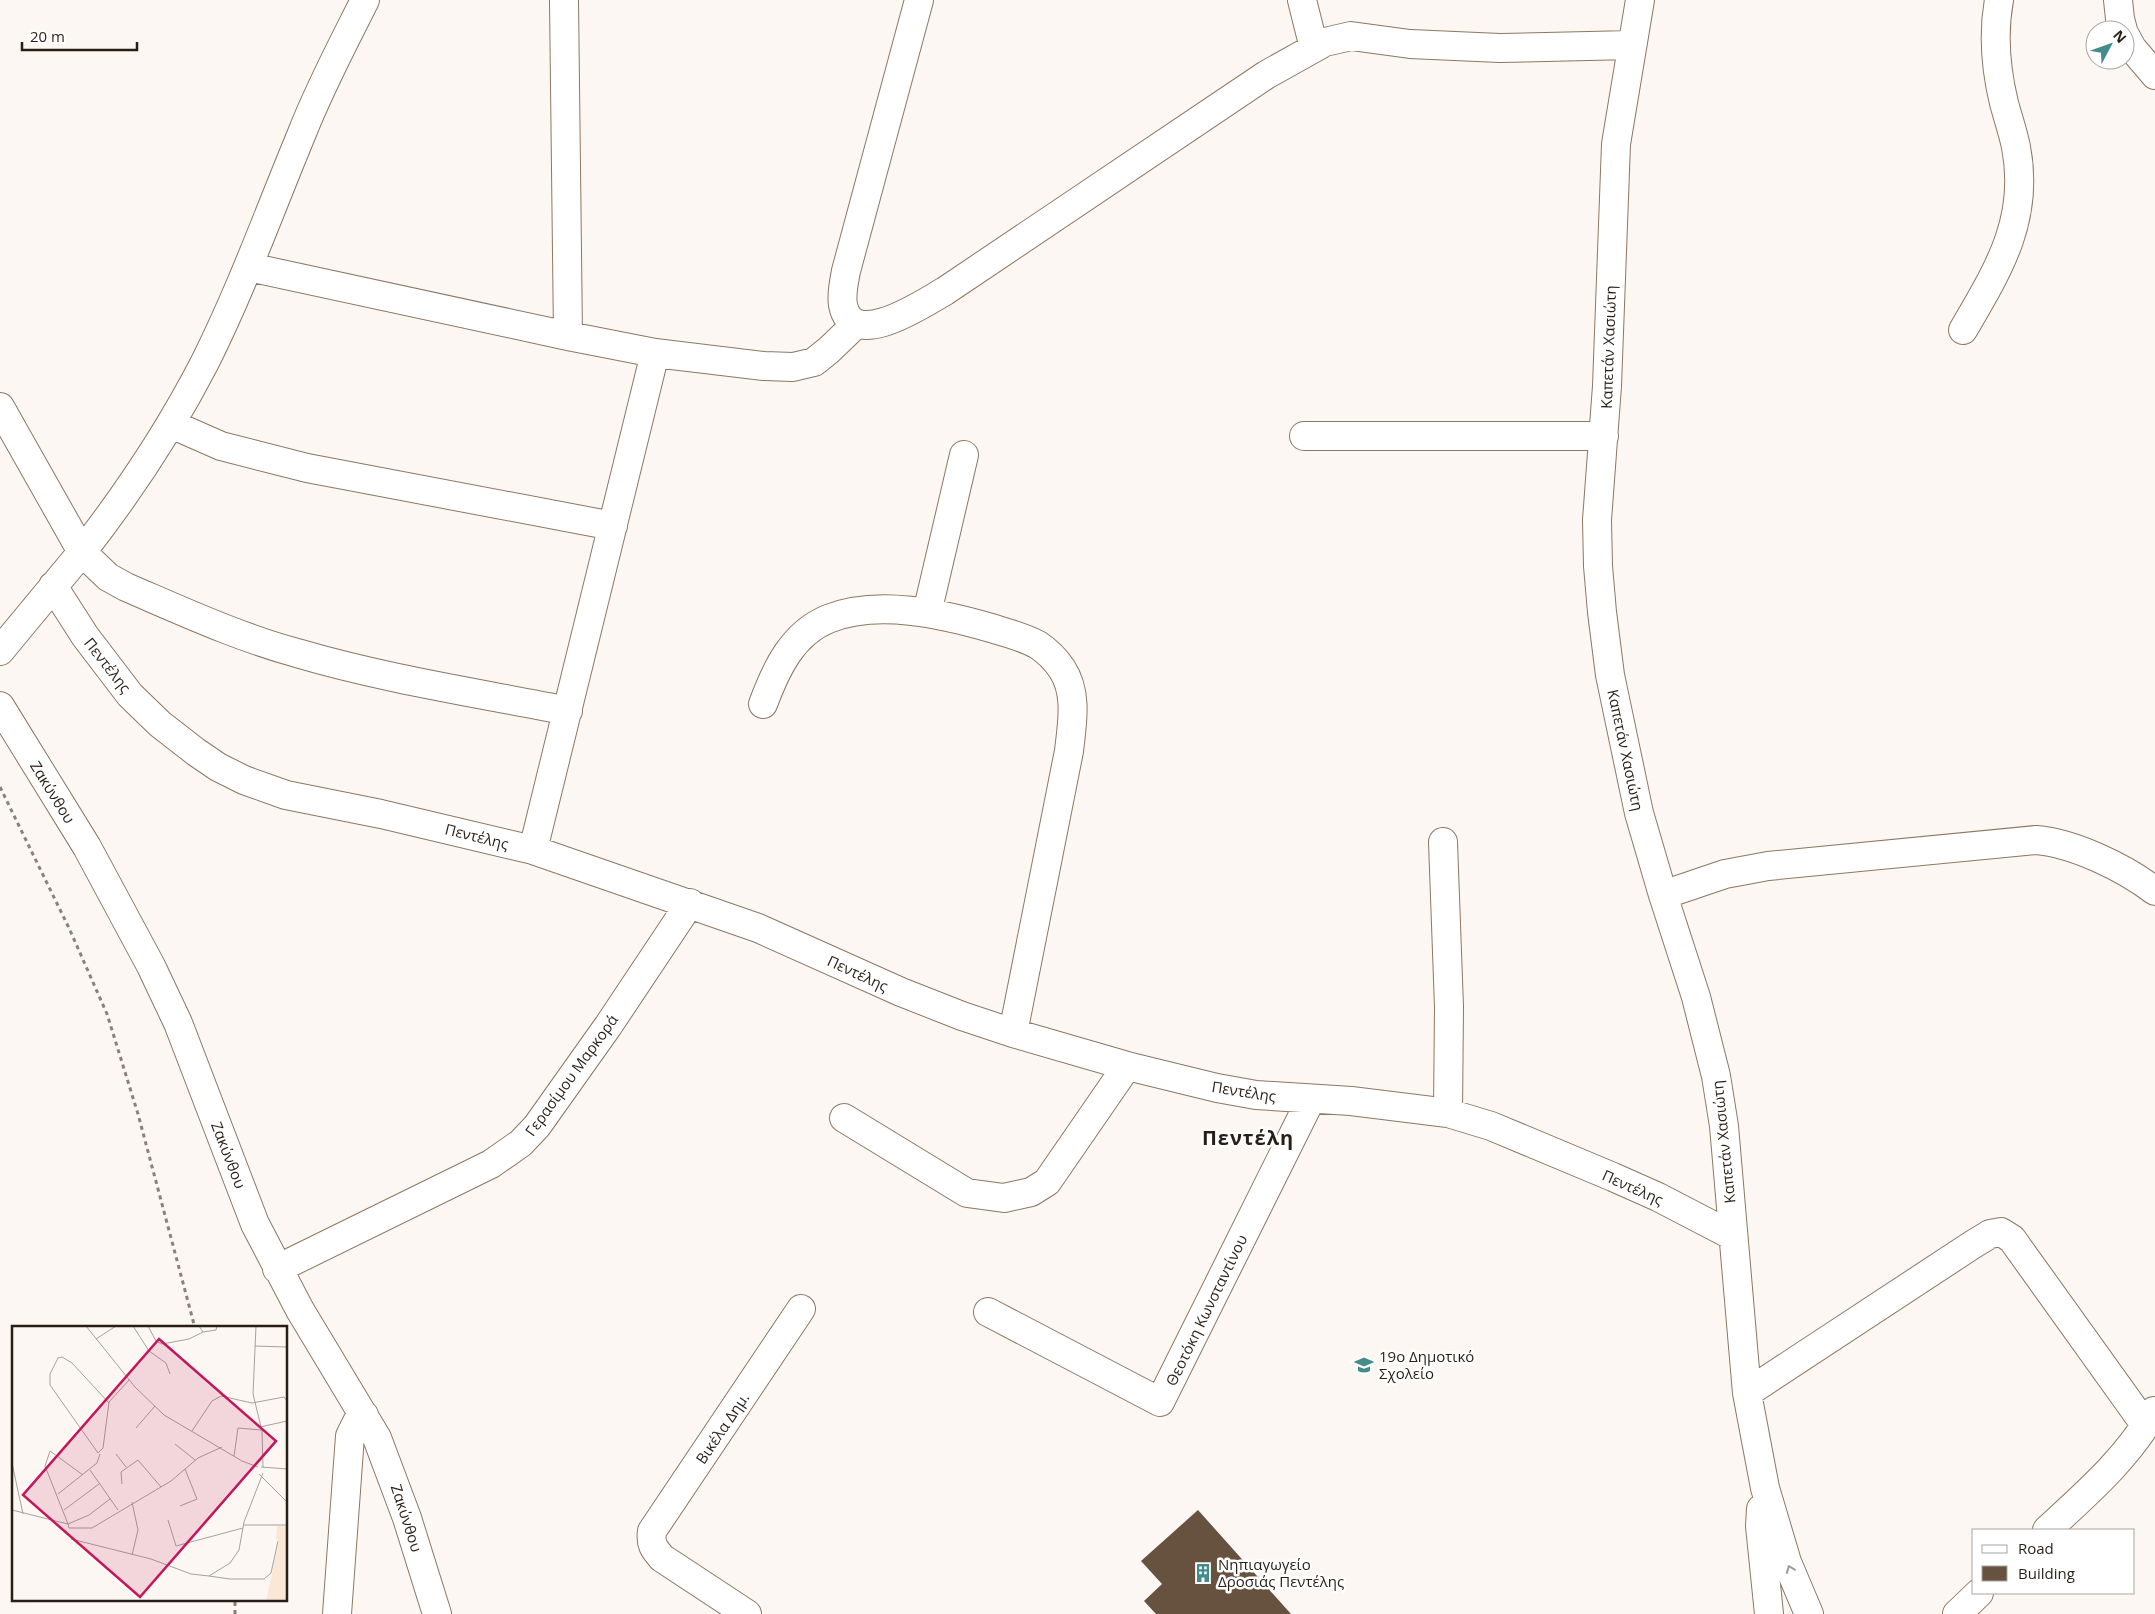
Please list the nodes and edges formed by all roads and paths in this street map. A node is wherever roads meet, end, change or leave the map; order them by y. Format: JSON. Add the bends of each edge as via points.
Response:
{"nodes":[{"id":1,"x":366,"y":0,"type":"edge"},
{"id":2,"x":564,"y":0,"type":"edge"},
{"id":3,"x":919,"y":0,"type":"edge"},
{"id":4,"x":1302,"y":0,"type":"edge"},
{"id":5,"x":1640,"y":0,"type":"edge"},
{"id":6,"x":1999,"y":0,"type":"edge"},
{"id":7,"x":2118,"y":0,"type":"edge"},
{"id":8,"x":2120,"y":20,"type":"edge"},
{"id":9,"x":1631,"y":45,"type":"junction"},
{"id":10,"x":1314,"y":48,"type":"junction"},
{"id":11,"x":2135,"y":52,"type":"edge"},
{"id":12,"x":2155,"y":75,"type":"edge"},
{"id":13,"x":249,"y":267,"type":"junction"},
{"id":14,"x":856,"y":324,"type":"junction"},
{"id":15,"x":1963,"y":330,"type":"dead end"},
{"id":16,"x":568,"y":336,"type":"junction"},
{"id":17,"x":655,"y":353,"type":"junction"},
{"id":18,"x":0,"y":407,"type":"edge"},
{"id":19,"x":171,"y":424,"type":"junction"},
{"id":20,"x":1304,"y":436,"type":"dead end"},
{"id":21,"x":1604,"y":436,"type":"junction"},
{"id":22,"x":964,"y":455,"type":"dead end"},
{"id":23,"x":613,"y":526,"type":"junction"},
{"id":24,"x":82,"y":552,"type":"junction"},
{"id":25,"x":53,"y":586,"type":"junction"},
{"id":26,"x":927,"y":613,"type":"junction"},
{"id":27,"x":0,"y":651,"type":"edge"},
{"id":28,"x":763,"y":704,"type":"dead end"},
{"id":29,"x":0,"y":706,"type":"edge"},
{"id":30,"x":568,"y":711,"type":"junction"},
{"id":31,"x":0,"y":787,"type":"edge"},
{"id":32,"x":1443,"y":842,"type":"dead end"},
{"id":33,"x":533,"y":850,"type":"junction"},
{"id":34,"x":2155,"y":891,"type":"edge"},
{"id":35,"x":1662,"y":895,"type":"junction"},
{"id":36,"x":690,"y":903,"type":"junction"},
{"id":37,"x":1013,"y":1033,"type":"junction"},
{"id":38,"x":1127,"y":1066,"type":"junction"},
{"id":39,"x":1310,"y":1099,"type":"junction"},
{"id":40,"x":1448,"y":1113,"type":"junction"},
{"id":41,"x":844,"y":1118,"type":"dead end"},
{"id":42,"x":1734,"y":1236,"type":"junction"},
{"id":43,"x":277,"y":1269,"type":"junction"},
{"id":44,"x":801,"y":1309,"type":"dead end"},
{"id":45,"x":988,"y":1312,"type":"dead end"},
{"id":46,"x":194,"y":1326,"type":"edge"},
{"id":47,"x":1747,"y":1393,"type":"junction"},
{"id":48,"x":364,"y":1415,"type":"junction"},
{"id":49,"x":2150,"y":1418,"type":"edge"},
{"id":50,"x":1765,"y":1488,"type":"junction"},
{"id":51,"x":2048,"y":1529,"type":"edge"},
{"id":52,"x":1979,"y":1594,"type":"edge"},
{"id":53,"x":337,"y":1614,"type":"edge"},
{"id":54,"x":437,"y":1614,"type":"edge"},
{"id":55,"x":747,"y":1614,"type":"edge"},
{"id":56,"x":1769,"y":1614,"type":"edge"},
{"id":57,"x":1809,"y":1614,"type":"edge"},
{"id":58,"x":1956,"y":1614,"type":"edge"}],
"edges":[{"from":1,"to":13,"type":"street","via":[[302,131]]},
{"from":2,"to":16,"type":"street"},
{"from":3,"to":14,"type":"street","via":[[842,290],[843,306]]},
{"from":4,"to":10,"type":"street"},
{"from":5,"to":9,"type":"street","name":"Καπετάν Χασιώτη"},
{"from":6,"to":15,"type":"street","via":[[1998,73],[2016,146],[2019,192],[2016,219],[2008,245]]},
{"from":7,"to":8,"type":"street"},
{"from":9,"to":10,"type":"street","via":[[1500,48],[1410,44],[1351,36]]},
{"from":9,"to":21,"type":"street","name":"Καπετάν Χασιώτη","via":[[1616,144]]},
{"from":10,"to":14,"type":"street","via":[[1266,75],[945,291],[895,318],[874,325]]},
{"from":11,"to":12,"type":"street"},
{"from":13,"to":16,"type":"street"},
{"from":13,"to":19,"type":"street","via":[[205,362]]},
{"from":14,"to":17,"type":"street","via":[[814,362],[802,366],[764,366]]},
{"from":16,"to":17,"type":"street"},
{"from":17,"to":23,"type":"street"},
{"from":18,"to":24,"type":"street"},
{"from":19,"to":23,"type":"street","via":[[221,446],[307,468]]},
{"from":19,"to":24,"type":"street","via":[[132,485]]},
{"from":20,"to":21,"type":"street"},
{"from":21,"to":35,"type":"street","name":"Καπετάν Χασιώτη","via":[[1597,520],[1598,566],[1610,675],[1639,813]]},
{"from":22,"to":26,"type":"street"},
{"from":23,"to":30,"type":"street"},
{"from":24,"to":25,"type":"street"},
{"from":24,"to":30,"type":"street","via":[[108,577],[126,587],[251,638],[387,675]]},
{"from":25,"to":27,"type":"street"},
{"from":25,"to":33,"type":"street","name":"Πεντέλης","via":[[84,636],[130,694],[178,739],[218,767],[286,794]]},
{"from":26,"to":28,"type":"street","via":[[876,610],[827,619],[786,653]]},
{"from":26,"to":37,"type":"street","via":[[1007,633],[1037,645],[1062,670],[1072,698],[1069,750]]},
{"from":29,"to":43,"type":"street","name":"Ζακύνθου","via":[[87,847],[151,966],[178,1023],[255,1224]]},
{"from":30,"to":33,"type":"street"},
{"from":31,"to":46,"type":"path","via":[[70,928],[106,1014],[138,1114]]},
{"from":32,"to":40,"type":"street","via":[[1450,1007]]},
{"from":33,"to":36,"type":"street","name":"Πεντέλης"},
{"from":34,"to":35,"type":"street","via":[[2067,845],[2036,840],[1768,866],[1725,874]]},
{"from":35,"to":42,"type":"street","name":"Καπετάν Χασιώτη","via":[[1696,997],[1716,1076]]},
{"from":36,"to":37,"type":"street","name":"Πεντέλης","via":[[758,928],[901,992]]},
{"from":36,"to":43,"type":"street","name":"Γερασίμου Μαρκορά","via":[[602,1034],[521,1143],[491,1164]]},
{"from":37,"to":38,"type":"street","name":"Πεντέλης"},
{"from":38,"to":39,"type":"street","name":"Πεντέλης","via":[[1217,1088]]},
{"from":38,"to":41,"type":"street","via":[[1047,1182],[1031,1192],[1004,1198],[967,1193]]},
{"from":39,"to":40,"type":"street","name":"Πεντέλης"},
{"from":39,"to":45,"type":"street","name":"Θεοτόκη Κωνσταντίνου","via":[[1160,1402]]},
{"from":40,"to":42,"type":"street","name":"Πεντέλης","via":[[1491,1126],[1613,1177]]},
{"from":42,"to":47,"type":"street","name":"Καπετάν Χασιώτη"},
{"from":43,"to":48,"type":"street","name":"Ζακύνθου"},
{"from":44,"to":55,"type":"street","name":"Βικέλα Δημ.","via":[[652,1531],[654,1550]]},
{"from":47,"to":49,"type":"street","via":[[1972,1245],[1990,1234],[2001,1232],[2012,1239]]},
{"from":47,"to":50,"type":"street","name":"Καπετάν Χασιώτη"},
{"from":48,"to":53,"type":"street","via":[[350,1436]]},
{"from":48,"to":54,"type":"street","name":"Ζακύνθου","via":[[394,1479]]},
{"from":49,"to":51,"type":"street","via":[[2115,1463]]},
{"from":50,"to":56,"type":"street","name":"Καπετάν Χασιώτη","via":[[1760,1526]]},
{"from":57,"to":50,"type":"street","name":"Καπετάν Χασιώτη","one_way":true,"via":[[1787,1562]]},
{"from":52,"to":58,"type":"street"}]}
